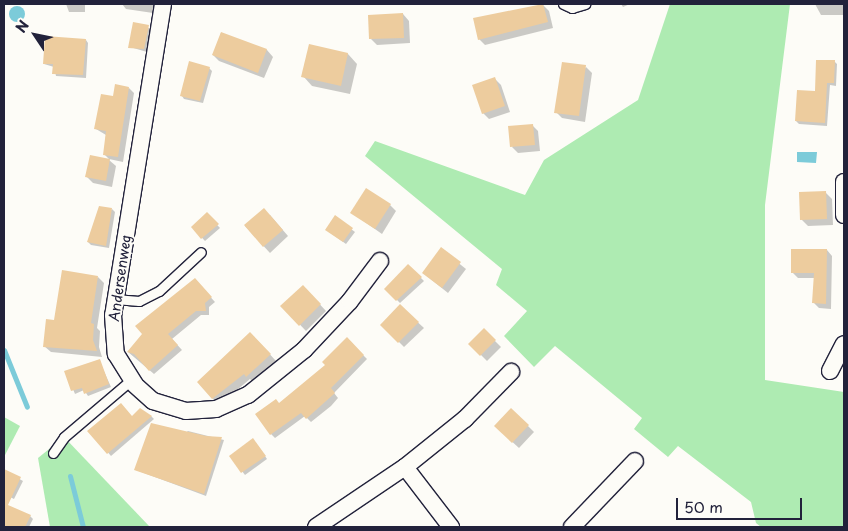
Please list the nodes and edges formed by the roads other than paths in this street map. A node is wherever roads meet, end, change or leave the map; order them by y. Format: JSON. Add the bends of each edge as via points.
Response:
{"nodes":[{"id":1,"x":163,"y":4,"type":"edge"},
{"id":2,"x":563,"y":4,"type":"edge"},
{"id":3,"x":586,"y":4,"type":"edge"},
{"id":4,"x":844,"y":182,"type":"edge"},
{"id":5,"x":844,"y":215,"type":"edge"},
{"id":6,"x":201,"y":252,"type":"dead end"},
{"id":7,"x":380,"y":261,"type":"dead end"},
{"id":8,"x":115,"y":299,"type":"junction"},
{"id":9,"x":844,"y":344,"type":"edge"},
{"id":10,"x":830,"y":370,"type":"dead end"},
{"id":11,"x":511,"y":372,"type":"dead end"},
{"id":12,"x":130,"y":380,"type":"junction"},
{"id":13,"x":53,"y":453,"type":"dead end"},
{"id":14,"x":635,"y":461,"type":"dead end"},
{"id":15,"x":405,"y":467,"type":"junction"},
{"id":16,"x":316,"y":527,"type":"edge"},
{"id":17,"x":452,"y":527,"type":"edge"},
{"id":18,"x":572,"y":527,"type":"edge"}],
"edges":[{"from":1,"to":8,"type":"street","name":"Andersenweg"},
{"from":2,"to":3,"type":"lane","via":[[572,8]]},
{"from":4,"to":5,"type":"street"},
{"from":6,"to":8,"type":"lane","via":[[159,291],[140,301]]},
{"from":7,"to":12,"type":"street","name":"Andersenweg","via":[[350,301],[304,350],[258,389],[237,400],[206,411],[176,410],[153,402]]},
{"from":8,"to":12,"type":"street","name":"Andersenweg","via":[[113,344]]},
{"from":9,"to":10,"type":"street"},
{"from":11,"to":15,"type":"street","via":[[465,418]]},
{"from":12,"to":13,"type":"lane","via":[[64,436]]},
{"from":14,"to":18,"type":"street"},
{"from":15,"to":16,"type":"street"},
{"from":15,"to":17,"type":"street"}]}
